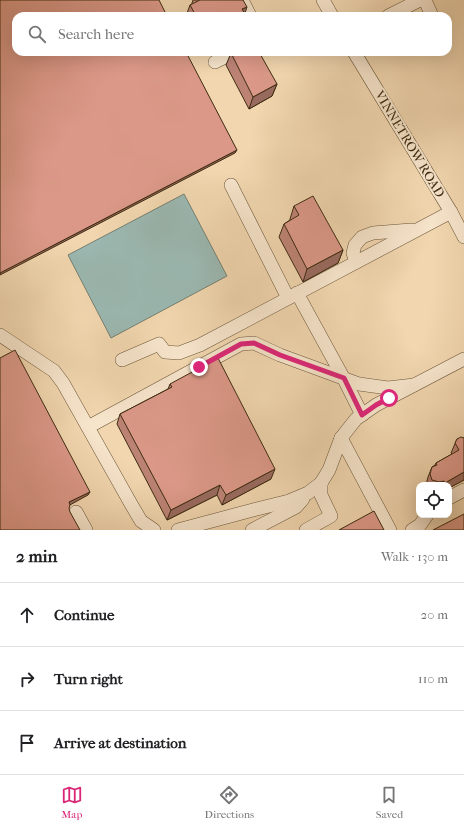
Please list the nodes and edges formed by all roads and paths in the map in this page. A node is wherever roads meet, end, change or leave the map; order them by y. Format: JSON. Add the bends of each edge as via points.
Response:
{"nodes":[{"id":1,"x":242,"y":0,"type":"edge"},
{"id":2,"x":323,"y":0,"type":"edge"},
{"id":3,"x":420,"y":0,"type":"edge"},
{"id":4,"x":425,"y":0,"type":"edge"},
{"id":5,"x":248,"y":12,"type":"edge"},
{"id":6,"x":330,"y":12,"type":"edge"},
{"id":7,"x":396,"y":12,"type":"edge"},
{"id":8,"x":430,"y":12,"type":"edge"},
{"id":9,"x":227,"y":56,"type":"edge"},
{"id":10,"x":356,"y":56,"type":"edge"},
{"id":11,"x":215,"y":62,"type":"dead end"},
{"id":12,"x":231,"y":186,"type":"dead end"},
{"id":13,"x":451,"y":212,"type":"junction"},
{"id":14,"x":415,"y":230,"type":"junction"},
{"id":15,"x":464,"y":237,"type":"edge"},
{"id":16,"x":356,"y":262,"type":"junction"},
{"id":17,"x":292,"y":296,"type":"junction"},
{"id":18,"x":0,"y":335,"type":"edge"},
{"id":19,"x":464,"y":359,"type":"edge"},
{"id":20,"x":122,"y":360,"type":"dead end"},
{"id":21,"x":344,"y":378,"type":"junction"},
{"id":22,"x":414,"y":385,"type":"junction"},
{"id":23,"x":362,"y":415,"type":"junction"},
{"id":24,"x":88,"y":426,"type":"junction"},
{"id":25,"x":341,"y":438,"type":"junction"},
{"id":26,"x":321,"y":483,"type":"junction"},
{"id":27,"x":464,"y":490,"type":"edge"},
{"id":28,"x":308,"y":493,"type":"junction"},
{"id":29,"x":452,"y":496,"type":"edge"},
{"id":30,"x":76,"y":512,"type":"dead end"},
{"id":31,"x":425,"y":518,"type":"edge"},
{"id":32,"x":391,"y":529,"type":"edge"},
{"id":33,"x":86,"y":530,"type":"edge"},
{"id":34,"x":154,"y":530,"type":"edge"},
{"id":35,"x":178,"y":530,"type":"edge"},
{"id":36,"x":252,"y":530,"type":"edge"},
{"id":37,"x":306,"y":530,"type":"edge"},
{"id":38,"x":412,"y":530,"type":"edge"}],
"edges":[{"from":1,"to":5,"type":"street"},
{"from":2,"to":6,"type":"street"},
{"from":3,"to":7,"type":"street"},
{"from":4,"to":8,"type":"street"},
{"from":9,"to":11,"type":"street"},
{"from":10,"to":13,"type":"street","name":"VINNETROW ROAD"},
{"from":12,"to":17,"type":"street"},
{"from":13,"to":14,"type":"street"},
{"from":13,"to":15,"type":"street","name":"VINNETROW ROAD"},
{"from":14,"to":16,"type":"street"},
{"from":14,"to":16,"type":"street","via":[[373,233],[362,238],[355,245],[353,253]]},
{"from":16,"to":17,"type":"street"},
{"from":17,"to":20,"type":"street","via":[[200,345],[179,353],[165,352],[158,344]]},
{"from":17,"to":21,"type":"street"},
{"from":18,"to":24,"type":"street","via":[[54,371]]},
{"from":19,"to":22,"type":"street"},
{"from":21,"to":22,"type":"street","via":[[359,384],[388,388]]},
{"from":21,"to":23,"type":"street"},
{"from":21,"to":24,"type":"street","via":[[254,343],[241,344]]},
{"from":22,"to":23,"type":"street"},
{"from":23,"to":25,"type":"street"},
{"from":24,"to":34,"type":"street","via":[[141,521]]},
{"from":25,"to":26,"type":"street","via":[[329,470]]},
{"from":25,"to":32,"type":"street"},
{"from":26,"to":28,"type":"street"},
{"from":26,"to":37,"type":"street","via":[[321,495],[331,516]]},
{"from":27,"to":29,"type":"street"},
{"from":28,"to":35,"type":"street","via":[[289,501]]},
{"from":28,"to":36,"type":"street","via":[[296,507]]},
{"from":30,"to":33,"type":"street"},
{"from":31,"to":38,"type":"street"}]}
